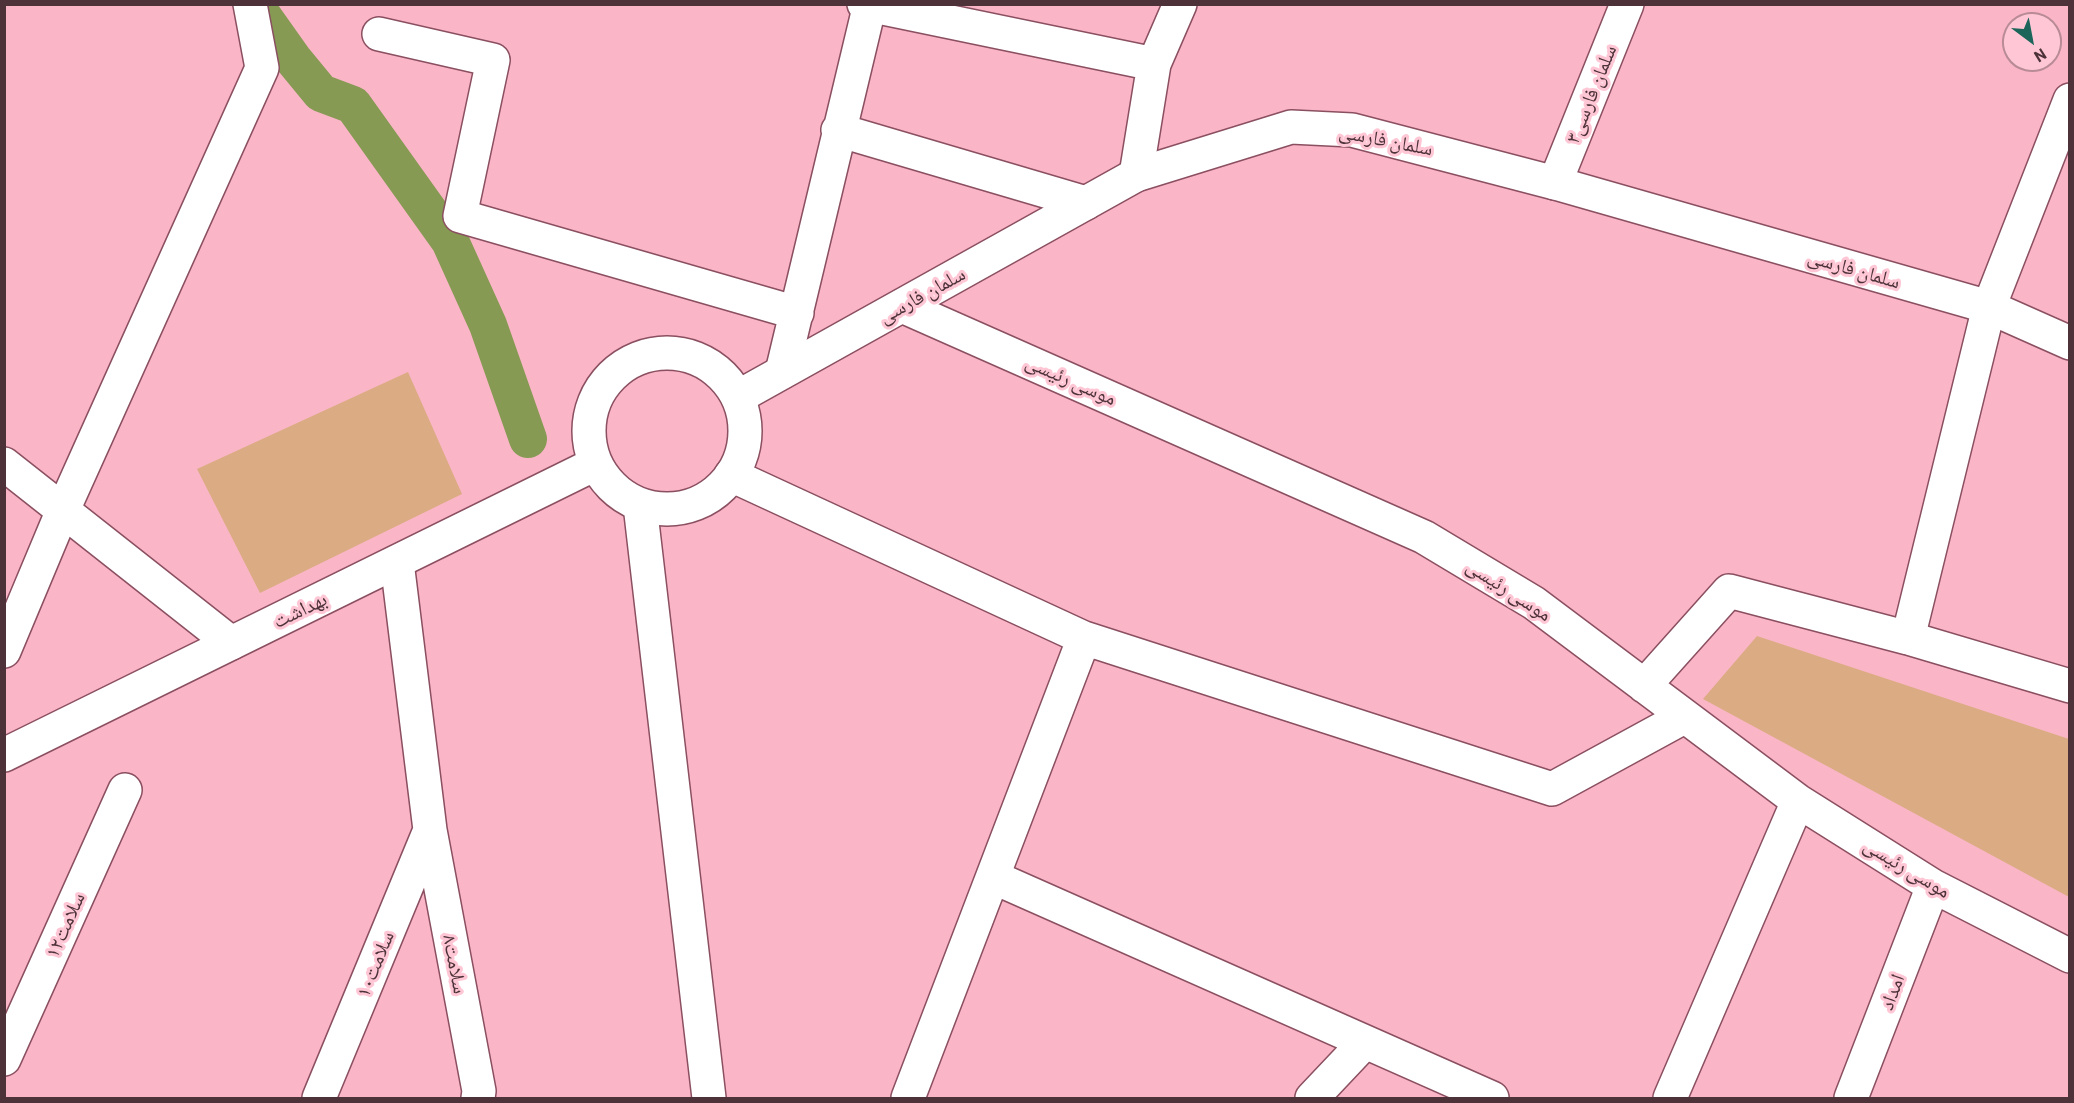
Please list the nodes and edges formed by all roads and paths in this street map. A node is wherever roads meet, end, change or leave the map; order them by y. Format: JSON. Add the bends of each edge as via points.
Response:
{"nodes":[{"id":1,"x":250,"y":4,"type":"edge"},
{"id":2,"x":1180,"y":4,"type":"edge"},
{"id":3,"x":1627,"y":4,"type":"edge"},
{"id":4,"x":868,"y":5,"type":"edge"},
{"id":5,"x":379,"y":34,"type":"dead end"},
{"id":6,"x":1154,"y":64,"type":"junction"},
{"id":7,"x":2070,"y":100,"type":"edge"},
{"id":8,"x":838,"y":130,"type":"junction"},
{"id":9,"x":1136,"y":175,"type":"junction"},
{"id":10,"x":1555,"y":183,"type":"junction"},
{"id":11,"x":1086,"y":203,"type":"junction"},
{"id":12,"x":902,"y":306,"type":"junction"},
{"id":13,"x":1989,"y":307,"type":"junction"},
{"id":14,"x":797,"y":314,"type":"junction"},
{"id":15,"x":2070,"y":343,"type":"edge"},
{"id":16,"x":782,"y":372,"type":"junction"},
{"id":17,"x":738,"y":397,"type":"junction"},
{"id":18,"x":4,"y":464,"type":"edge"},
{"id":19,"x":595,"y":464,"type":"junction"},
{"id":20,"x":731,"y":476,"type":"junction"},
{"id":21,"x":640,"y":505,"type":"junction"},
{"id":22,"x":63,"y":510,"type":"junction"},
{"id":23,"x":397,"y":562,"type":"junction"},
{"id":24,"x":1084,"y":638,"type":"junction"},
{"id":25,"x":1908,"y":638,"type":"junction"},
{"id":26,"x":231,"y":644,"type":"junction"},
{"id":27,"x":4,"y":651,"type":"edge"},
{"id":28,"x":1644,"y":686,"type":"junction"},
{"id":29,"x":2070,"y":686,"type":"edge"},
{"id":30,"x":1684,"y":717,"type":"junction"},
{"id":31,"x":4,"y":755,"type":"edge"},
{"id":32,"x":124,"y":790,"type":"dead end"},
{"id":33,"x":1798,"y":801,"type":"junction"},
{"id":34,"x":430,"y":830,"type":"junction"},
{"id":35,"x":993,"y":877,"type":"junction"},
{"id":36,"x":1933,"y":886,"type":"junction"},
{"id":37,"x":2070,"y":956,"type":"edge"},
{"id":38,"x":1365,"y":1042,"type":"junction"},
{"id":39,"x":4,"y":1059,"type":"edge"},
{"id":40,"x":319,"y":1098,"type":"edge"},
{"id":41,"x":478,"y":1098,"type":"edge"},
{"id":42,"x":709,"y":1098,"type":"edge"},
{"id":43,"x":908,"y":1098,"type":"edge"},
{"id":44,"x":1312,"y":1098,"type":"edge"},
{"id":45,"x":1492,"y":1098,"type":"edge"},
{"id":46,"x":1670,"y":1098,"type":"edge"},
{"id":47,"x":1851,"y":1098,"type":"edge"}],
"edges":[{"from":1,"to":22,"type":"street","via":[[262,68]]},
{"from":2,"to":6,"type":"street"},
{"from":3,"to":10,"type":"street","name":"سلمان فارسی۳"},
{"from":4,"to":6,"type":"street"},
{"from":4,"to":8,"type":"street"},
{"from":5,"to":14,"type":"street","via":[[493,60],[460,216]]},
{"from":6,"to":9,"type":"street"},
{"from":7,"to":13,"type":"street"},
{"from":8,"to":11,"type":"street"},
{"from":8,"to":14,"type":"street"},
{"from":9,"to":10,"type":"street","name":"سلمان فارسی","via":[[1291,127],[1352,130]]},
{"from":9,"to":11,"type":"street","name":"سلمان فارسی"},
{"from":10,"to":13,"type":"street","name":"سلمان فارسی"},
{"from":11,"to":12,"type":"street","name":"سلمان فارسی"},
{"from":12,"to":16,"type":"street","name":"سلمان فارسی"},
{"from":12,"to":28,"type":"street","name":"موسی رئیسی","via":[[1424,537],[1534,603]]},
{"from":13,"to":15,"type":"street","name":"سلمان فارسی"},
{"from":13,"to":25,"type":"street"},
{"from":14,"to":16,"type":"street"},
{"from":16,"to":17,"type":"street","name":"سلمان فارسی"},
{"from":17,"to":19,"type":"street","via":[[727,379],[693,356],[653,353],[633,359],[602,386],[593,404],[588,435]]},
{"from":17,"to":20,"type":"street","via":[[745,416],[745,437]]},
{"from":18,"to":22,"type":"street"},
{"from":19,"to":21,"type":"street","via":[[606,482]]},
{"from":19,"to":23,"type":"street","name":"بهداشت"},
{"from":20,"to":21,"type":"street","via":[[718,490],[681,508]]},
{"from":20,"to":24,"type":"street"},
{"from":21,"to":42,"type":"street"},
{"from":22,"to":26,"type":"street"},
{"from":22,"to":27,"type":"street"},
{"from":23,"to":26,"type":"street","name":"بهداشت"},
{"from":23,"to":34,"type":"street","name":"سلامت۸"},
{"from":24,"to":30,"type":"street","via":[[1552,789]]},
{"from":24,"to":35,"type":"street"},
{"from":25,"to":28,"type":"street","via":[[1729,591]]},
{"from":25,"to":29,"type":"street"},
{"from":26,"to":31,"type":"street","name":"بهداشت"},
{"from":28,"to":30,"type":"street","name":"موسی رئیسی"},
{"from":30,"to":33,"type":"street","name":"موسی رئیسی"},
{"from":32,"to":39,"type":"street","name":"سلامت۱۲"},
{"from":33,"to":36,"type":"street","name":"موسی رئیسی"},
{"from":33,"to":46,"type":"street"},
{"from":34,"to":40,"type":"street","name":"سلامت۱۰"},
{"from":34,"to":41,"type":"street","name":"سلامت۸"},
{"from":35,"to":38,"type":"street"},
{"from":35,"to":43,"type":"street"},
{"from":36,"to":37,"type":"street","name":"موسی رئیسی"},
{"from":36,"to":47,"type":"street","name":"امداد"},
{"from":38,"to":44,"type":"street"},
{"from":38,"to":45,"type":"street"}]}
